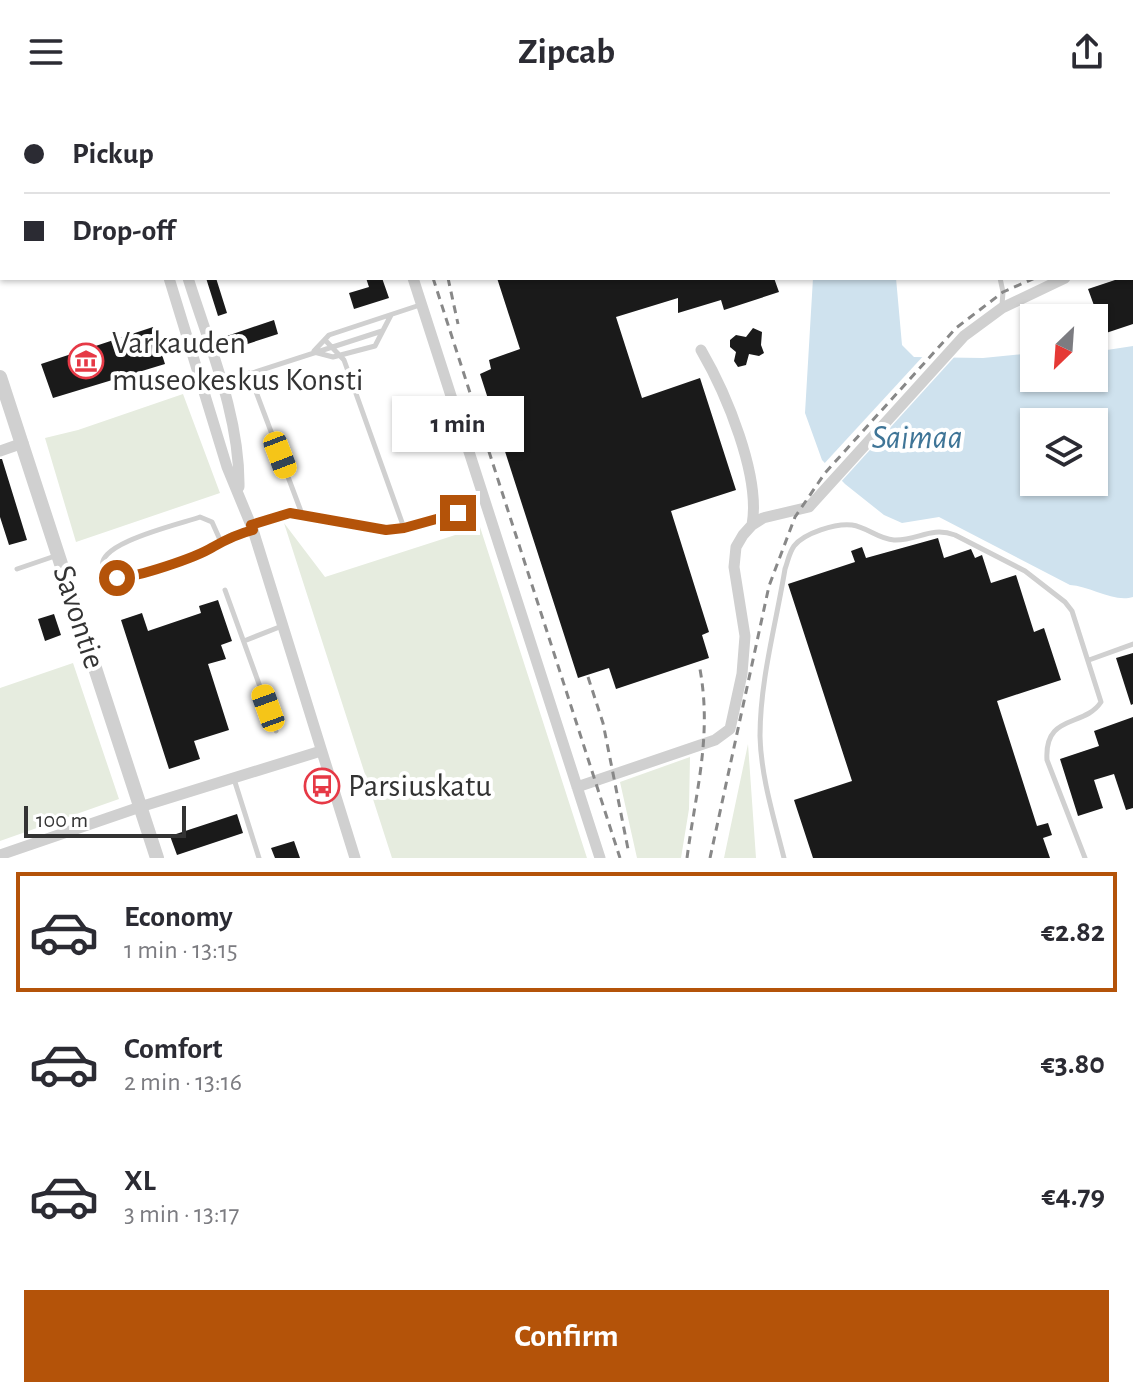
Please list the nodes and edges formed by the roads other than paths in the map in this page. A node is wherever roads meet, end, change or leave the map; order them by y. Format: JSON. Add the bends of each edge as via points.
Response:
{"nodes":[{"id":1,"x":170,"y":280,"type":"edge"},
{"id":2,"x":189,"y":280,"type":"edge"},
{"id":3,"x":414,"y":280,"type":"edge"},
{"id":4,"x":1000,"y":280,"type":"edge"},
{"id":5,"x":1061,"y":280,"type":"edge"},
{"id":6,"x":422,"y":304,"type":"junction"},
{"id":7,"x":1002,"y":308,"type":"junction"},
{"id":8,"x":391,"y":315,"type":"junction"},
{"id":9,"x":382,"y":331,"type":"junction"},
{"id":10,"x":325,"y":340,"type":"junction"},
{"id":11,"x":331,"y":346,"type":"junction"},
{"id":12,"x":701,"y":350,"type":"dead end"},
{"id":13,"x":313,"y":352,"type":"junction"},
{"id":14,"x":339,"y":355,"type":"junction"},
{"id":15,"x":249,"y":373,"type":"junction"},
{"id":16,"x":0,"y":377,"type":"edge"},
{"id":17,"x":221,"y":383,"type":"junction"},
{"id":18,"x":202,"y":389,"type":"junction"},
{"id":19,"x":23,"y":443,"type":"junction"},
{"id":20,"x":0,"y":451,"type":"edge"},
{"id":21,"x":239,"y":492,"type":"junction"},
{"id":22,"x":458,"y":513,"type":"dead end"},
{"id":23,"x":302,"y":514,"type":"junction"},
{"id":24,"x":752,"y":525,"type":"junction"},
{"id":25,"x":252,"y":527,"type":"junction"},
{"id":26,"x":404,"y":528,"type":"junction"},
{"id":27,"x":221,"y":542,"type":"junction"},
{"id":28,"x":59,"y":554,"type":"junction"},
{"id":29,"x":17,"y":569,"type":"dead end"},
{"id":30,"x":225,"y":590,"type":"dead end"},
{"id":31,"x":283,"y":626,"type":"junction"},
{"id":32,"x":244,"y":641,"type":"junction"},
{"id":33,"x":1133,"y":644,"type":"edge"},
{"id":34,"x":1089,"y":660,"type":"junction"},
{"id":35,"x":276,"y":731,"type":"dead end"},
{"id":36,"x":321,"y":751,"type":"junction"},
{"id":37,"x":234,"y":779,"type":"junction"},
{"id":38,"x":577,"y":787,"type":"junction"},
{"id":39,"x":140,"y":807,"type":"junction"},
{"id":40,"x":0,"y":855,"type":"edge"},
{"id":41,"x":157,"y":858,"type":"edge"},
{"id":42,"x":259,"y":858,"type":"edge"},
{"id":43,"x":355,"y":858,"type":"edge"},
{"id":44,"x":600,"y":858,"type":"edge"},
{"id":45,"x":784,"y":858,"type":"edge"},
{"id":46,"x":1085,"y":858,"type":"edge"}],
"edges":[{"from":1,"to":18,"type":"street"},
{"from":2,"to":17,"type":"street"},
{"from":3,"to":6,"type":"street"},
{"from":4,"to":7,"type":"lane"},
{"from":5,"to":7,"type":"street"},
{"from":6,"to":8,"type":"lane"},
{"from":6,"to":38,"type":"street"},
{"from":7,"to":24,"type":"street","via":[[964,336],[809,507]]},
{"from":8,"to":9,"type":"lane"},
{"from":8,"to":10,"type":"lane"},
{"from":9,"to":11,"type":"lane"},
{"from":9,"to":14,"type":"lane","via":[[375,346]]},
{"from":10,"to":11,"type":"lane"},
{"from":10,"to":13,"type":"lane"},
{"from":11,"to":13,"type":"lane"},
{"from":11,"to":14,"type":"lane"},
{"from":12,"to":24,"type":"street","via":[[748,463],[755,508]]},
{"from":13,"to":14,"type":"lane"},
{"from":13,"to":15,"type":"lane"},
{"from":14,"to":26,"type":"lane"},
{"from":15,"to":17,"type":"lane"},
{"from":15,"to":23,"type":"lane"},
{"from":16,"to":19,"type":"street","name":"Savontie"},
{"from":17,"to":18,"type":"lane"},
{"from":17,"to":21,"type":"street","via":[[239,465]]},
{"from":18,"to":21,"type":"street"},
{"from":19,"to":20,"type":"street"},
{"from":19,"to":28,"type":"street","name":"Savontie"},
{"from":21,"to":25,"type":"street"},
{"from":22,"to":26,"type":"lane"},
{"from":23,"to":25,"type":"lane"},
{"from":23,"to":26,"type":"lane","via":[[386,530]]},
{"from":24,"to":38,"type":"street","via":[[735,557],[745,636],[730,729],[715,740]]},
{"from":25,"to":27,"type":"lane"},
{"from":25,"to":31,"type":"street"},
{"from":27,"to":27,"type":"lane","via":[[212,522],[200,517],[122,543],[102,562],[110,574],[125,578]]},
{"from":28,"to":29,"type":"lane"},
{"from":28,"to":39,"type":"street","name":"Savontie"},
{"from":30,"to":32,"type":"lane"},
{"from":31,"to":32,"type":"lane"},
{"from":31,"to":36,"type":"street"},
{"from":32,"to":35,"type":"lane"},
{"from":33,"to":34,"type":"lane"},
{"from":34,"to":45,"type":"lane","via":[[1065,602],[1025,571],[955,535],[933,531],[895,540],[841,525],[797,542],[785,569],[760,736]]},
{"from":34,"to":46,"type":"lane","via":[[1101,702],[1064,723],[1046,746]]},
{"from":36,"to":37,"type":"street"},
{"from":36,"to":43,"type":"street"},
{"from":37,"to":39,"type":"street"},
{"from":37,"to":42,"type":"lane"},
{"from":38,"to":44,"type":"street"},
{"from":39,"to":40,"type":"street"},
{"from":39,"to":41,"type":"street","name":"Savontie"}]}
